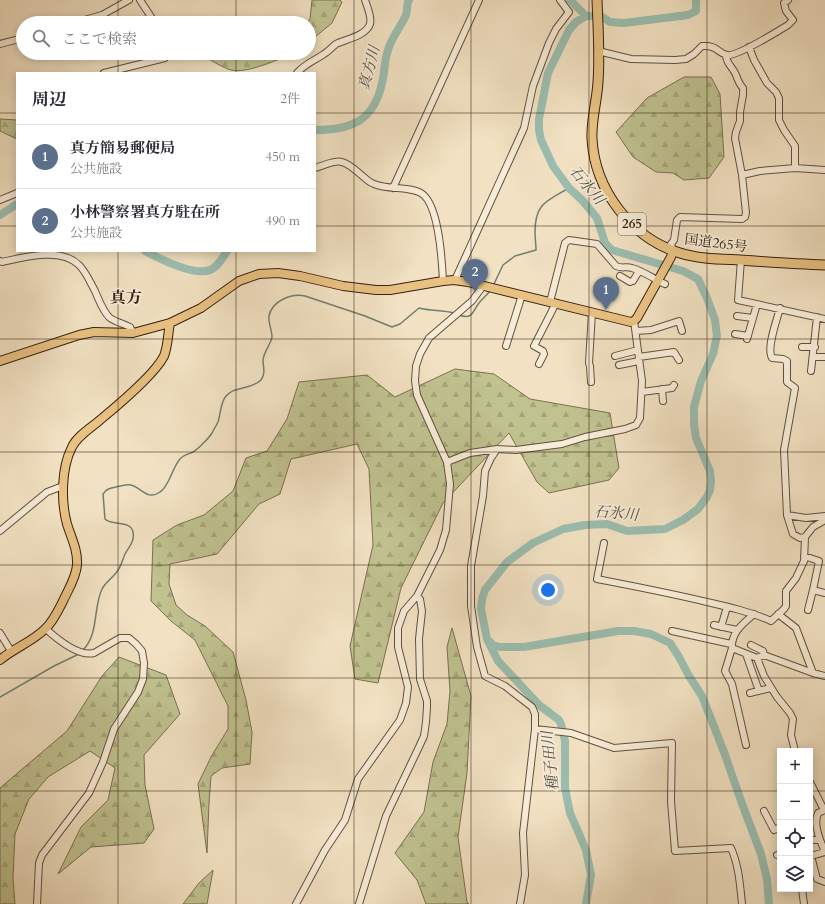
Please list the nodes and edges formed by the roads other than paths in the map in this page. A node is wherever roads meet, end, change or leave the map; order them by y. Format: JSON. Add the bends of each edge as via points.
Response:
{"nodes":[{"id":1,"x":129,"y":0,"type":"edge"},
{"id":2,"x":140,"y":0,"type":"edge"},
{"id":3,"x":365,"y":0,"type":"edge"},
{"id":4,"x":479,"y":0,"type":"edge"},
{"id":5,"x":560,"y":0,"type":"edge"},
{"id":6,"x":597,"y":0,"type":"edge"},
{"id":7,"x":788,"y":0,"type":"edge"},
{"id":8,"x":98,"y":16,"type":"edge"},
{"id":9,"x":150,"y":16,"type":"edge"},
{"id":10,"x":16,"y":40,"type":"edge"},
{"id":11,"x":0,"y":44,"type":"edge"},
{"id":12,"x":749,"y":47,"type":"junction"},
{"id":13,"x":598,"y":51,"type":"junction"},
{"id":14,"x":726,"y":55,"type":"junction"},
{"id":15,"x":316,"y":58,"type":"edge"},
{"id":16,"x":157,"y":60,"type":"edge"},
{"id":17,"x":312,"y":60,"type":"edge"},
{"id":18,"x":108,"y":72,"type":"edge"},
{"id":19,"x":298,"y":72,"type":"edge"},
{"id":20,"x":316,"y":168,"type":"edge"},
{"id":21,"x":795,"y":168,"type":"junction"},
{"id":22,"x":825,"y":170,"type":"edge"},
{"id":23,"x":742,"y":175,"type":"junction"},
{"id":24,"x":393,"y":188,"type":"junction"},
{"id":25,"x":16,"y":193,"type":"edge"},
{"id":26,"x":0,"y":200,"type":"edge"},
{"id":27,"x":672,"y":254,"type":"junction"},
{"id":28,"x":741,"y":260,"type":"junction"},
{"id":29,"x":0,"y":261,"type":"edge"},
{"id":30,"x":825,"y":265,"type":"edge"},
{"id":31,"x":639,"y":271,"type":"junction"},
{"id":32,"x":620,"y":276,"type":"dead end"},
{"id":33,"x":455,"y":280,"type":"junction"},
{"id":34,"x":443,"y":281,"type":"junction"},
{"id":35,"x":660,"y":281,"type":"junction"},
{"id":36,"x":483,"y":286,"type":"junction"},
{"id":37,"x":522,"y":295,"type":"junction"},
{"id":38,"x":553,"y":303,"type":"junction"},
{"id":39,"x":757,"y":304,"type":"junction"},
{"id":40,"x":780,"y":308,"type":"junction"},
{"id":41,"x":592,"y":312,"type":"junction"},
{"id":42,"x":737,"y":316,"type":"dead end"},
{"id":43,"x":817,"y":317,"type":"junction"},
{"id":44,"x":753,"y":318,"type":"junction"},
{"id":45,"x":825,"y":319,"type":"edge"},
{"id":46,"x":634,"y":321,"type":"junction"},
{"id":47,"x":170,"y":323,"type":"junction"},
{"id":48,"x":583,"y":329,"type":"dead end"},
{"id":49,"x":591,"y":331,"type":"junction"},
{"id":50,"x":682,"y":331,"type":"dead end"},
{"id":51,"x":636,"y":332,"type":"junction"},
{"id":52,"x":133,"y":333,"type":"junction"},
{"id":53,"x":735,"y":334,"type":"dead end"},
{"id":54,"x":506,"y":346,"type":"dead end"},
{"id":55,"x":802,"y":347,"type":"dead end"},
{"id":56,"x":815,"y":348,"type":"junction"},
{"id":57,"x":638,"y":350,"type":"junction"},
{"id":58,"x":615,"y":356,"type":"dead end"},
{"id":59,"x":813,"y":357,"type":"junction"},
{"id":60,"x":825,"y":357,"type":"edge"},
{"id":61,"x":639,"y":359,"type":"junction"},
{"id":62,"x":678,"y":360,"type":"dead end"},
{"id":63,"x":0,"y":361,"type":"edge"},
{"id":64,"x":539,"y":364,"type":"dead end"},
{"id":65,"x":619,"y":365,"type":"dead end"},
{"id":66,"x":812,"y":371,"type":"dead end"},
{"id":67,"x":591,"y":382,"type":"dead end"},
{"id":68,"x":674,"y":385,"type":"dead end"},
{"id":69,"x":662,"y":390,"type":"junction"},
{"id":70,"x":642,"y":392,"type":"junction"},
{"id":71,"x":663,"y":401,"type":"dead end"},
{"id":72,"x":497,"y":449,"type":"junction"},
{"id":73,"x":447,"y":462,"type":"junction"},
{"id":74,"x":63,"y":486,"type":"junction"},
{"id":75,"x":787,"y":515,"type":"junction"},
{"id":76,"x":825,"y":516,"type":"edge"},
{"id":77,"x":825,"y":520,"type":"edge"},
{"id":78,"x":0,"y":531,"type":"edge"},
{"id":79,"x":805,"y":537,"type":"junction"},
{"id":80,"x":604,"y":543,"type":"dead end"},
{"id":81,"x":804,"y":556,"type":"junction"},
{"id":82,"x":813,"y":590,"type":"junction"},
{"id":83,"x":825,"y":593,"type":"edge"},
{"id":84,"x":417,"y":596,"type":"junction"},
{"id":85,"x":727,"y":607,"type":"junction"},
{"id":86,"x":808,"y":610,"type":"dead end"},
{"id":87,"x":754,"y":614,"type":"junction"},
{"id":88,"x":778,"y":614,"type":"junction"},
{"id":89,"x":714,"y":625,"type":"dead end"},
{"id":90,"x":721,"y":626,"type":"junction"},
{"id":91,"x":46,"y":629,"type":"junction"},
{"id":92,"x":737,"y":630,"type":"junction"},
{"id":93,"x":672,"y":631,"type":"dead end"},
{"id":94,"x":0,"y":633,"type":"edge"},
{"id":95,"x":751,"y":645,"type":"dead end"},
{"id":96,"x":732,"y":646,"type":"junction"},
{"id":97,"x":11,"y":651,"type":"junction"},
{"id":98,"x":746,"y":654,"type":"junction"},
{"id":99,"x":764,"y":655,"type":"junction"},
{"id":100,"x":757,"y":658,"type":"junction"},
{"id":101,"x":0,"y":660,"type":"edge"},
{"id":102,"x":813,"y":673,"type":"junction"},
{"id":103,"x":825,"y":676,"type":"edge"},
{"id":104,"x":771,"y":688,"type":"junction"},
{"id":105,"x":759,"y":691,"type":"junction"},
{"id":106,"x":750,"y":693,"type":"dead end"},
{"id":107,"x":535,"y":729,"type":"junction"},
{"id":108,"x":746,"y":745,"type":"dead end"},
{"id":109,"x":794,"y":748,"type":"edge"},
{"id":110,"x":811,"y":784,"type":"edge"},
{"id":111,"x":825,"y":810,"type":"edge"},
{"id":112,"x":764,"y":811,"type":"dead end"},
{"id":113,"x":777,"y":828,"type":"edge"},
{"id":114,"x":813,"y":840,"type":"edge"},
{"id":115,"x":820,"y":840,"type":"junction"},
{"id":116,"x":825,"y":852,"type":"edge"},
{"id":117,"x":825,"y":882,"type":"edge"},
{"id":118,"x":802,"y":892,"type":"edge"},
{"id":119,"x":37,"y":904,"type":"edge"},
{"id":120,"x":296,"y":904,"type":"edge"},
{"id":121,"x":359,"y":904,"type":"edge"},
{"id":122,"x":520,"y":904,"type":"edge"},
{"id":123,"x":742,"y":904,"type":"edge"},
{"id":124,"x":804,"y":904,"type":"edge"}],
"edges":[{"from":1,"to":8,"type":"street"},
{"from":2,"to":9,"type":"street"},
{"from":3,"to":15,"type":"street","via":[[370,24],[366,30]]},
{"from":4,"to":24,"type":"street"},
{"from":5,"to":33,"type":"street","via":[[569,12],[549,43],[533,86],[524,128]]},
{"from":6,"to":13,"type":"highway","name":"国道265号","number":"265"},
{"from":7,"to":12,"type":"street","via":[[784,4],[792,20],[788,25]]},
{"from":10,"to":11,"type":"street"},
{"from":12,"to":14,"type":"street"},
{"from":12,"to":21,"type":"street","via":[[767,83],[779,98],[779,120],[795,146]]},
{"from":13,"to":14,"type":"street","via":[[631,59],[675,60],[686,59],[702,46],[707,46]]},
{"from":13,"to":27,"type":"highway","name":"国道265号","number":"265","via":[[598,81],[592,126],[596,165],[607,192],[619,210],[630,222]]},
{"from":14,"to":23,"type":"street","via":[[729,66],[743,88],[740,121],[735,138]]},
{"from":16,"to":18,"type":"street"},
{"from":17,"to":19,"type":"street"},
{"from":20,"to":24,"type":"street","via":[[343,161],[373,184]]},
{"from":21,"to":22,"type":"street"},
{"from":21,"to":23,"type":"street"},
{"from":23,"to":27,"type":"street","via":[[746,217],[680,217],[671,244]]},
{"from":24,"to":34,"type":"street","via":[[420,192],[428,199],[435,218]]},
{"from":25,"to":26,"type":"street"},
{"from":27,"to":28,"type":"highway","name":"国道265号","number":"265"},
{"from":27,"to":35,"type":"main road"},
{"from":28,"to":30,"type":"highway","name":"国道265号","number":"265"},
{"from":28,"to":39,"type":"street","via":[[738,300]]},
{"from":29,"to":52,"type":"street","via":[[64,255],[80,266],[86,274],[109,317],[130,327]]},
{"from":31,"to":32,"type":"street","via":[[630,282]]},
{"from":31,"to":35,"type":"street"},
{"from":31,"to":38,"type":"street","via":[[616,266],[597,244],[569,240],[566,243]]},
{"from":33,"to":34,"type":"main road"},
{"from":33,"to":36,"type":"main road"},
{"from":34,"to":47,"type":"main road","via":[[376,290],[343,286],[300,276],[259,274],[239,281],[201,308]]},
{"from":35,"to":46,"type":"main road"},
{"from":36,"to":37,"type":"main road"},
{"from":36,"to":73,"type":"street","via":[[472,301],[429,338],[416,366],[417,395]]},
{"from":37,"to":38,"type":"main road"},
{"from":37,"to":54,"type":"street"},
{"from":38,"to":41,"type":"main road"},
{"from":38,"to":64,"type":"street","via":[[534,346],[544,354]]},
{"from":39,"to":40,"type":"street"},
{"from":39,"to":44,"type":"street"},
{"from":40,"to":43,"type":"street"},
{"from":40,"to":75,"type":"street","via":[[770,355],[772,358],[787,361],[787,382],[795,388],[784,450]]},
{"from":41,"to":46,"type":"main road","via":[[628,322]]},
{"from":41,"to":49,"type":"street"},
{"from":42,"to":44,"type":"street"},
{"from":43,"to":45,"type":"street"},
{"from":43,"to":56,"type":"street"},
{"from":44,"to":53,"type":"street","via":[[747,338]]},
{"from":46,"to":51,"type":"street"},
{"from":47,"to":52,"type":"main road"},
{"from":47,"to":74,"type":"main road","via":[[164,355],[155,369],[72,446],[64,471]]},
{"from":48,"to":49,"type":"street"},
{"from":49,"to":67,"type":"street"},
{"from":50,"to":51,"type":"street","via":[[679,322]]},
{"from":51,"to":57,"type":"street"},
{"from":52,"to":63,"type":"main road","via":[[94,332],[79,335]]},
{"from":55,"to":56,"type":"street"},
{"from":56,"to":59,"type":"street"},
{"from":57,"to":58,"type":"street"},
{"from":57,"to":61,"type":"street"},
{"from":59,"to":60,"type":"street"},
{"from":59,"to":66,"type":"street"},
{"from":61,"to":62,"type":"street","via":[[674,352]]},
{"from":61,"to":65,"type":"street"},
{"from":61,"to":70,"type":"street"},
{"from":68,"to":69,"type":"street"},
{"from":69,"to":70,"type":"street"},
{"from":69,"to":71,"type":"street"},
{"from":70,"to":72,"type":"street","via":[[640,418],[636,425],[562,444],[516,450]]},
{"from":72,"to":73,"type":"street","via":[[470,453]]},
{"from":72,"to":107,"type":"street","via":[[485,471],[471,566],[471,606],[477,647],[485,676],[505,686],[532,707],[535,714]]},
{"from":73,"to":84,"type":"street","via":[[450,484],[446,530],[440,550]]},
{"from":74,"to":78,"type":"street","via":[[47,492]]},
{"from":74,"to":91,"type":"main road","via":[[67,523],[75,545],[77,565],[71,585]]},
{"from":75,"to":76,"type":"street","via":[[806,518]]},
{"from":75,"to":79,"type":"street","via":[[793,534],[800,538]]},
{"from":77,"to":79,"type":"street","via":[[813,527]]},
{"from":79,"to":81,"type":"street"},
{"from":80,"to":85,"type":"street","via":[[597,579]]},
{"from":81,"to":82,"type":"street","via":[[819,561]]},
{"from":81,"to":88,"type":"street","via":[[796,578],[786,591],[786,606]]},
{"from":82,"to":83,"type":"street"},
{"from":82,"to":86,"type":"street"},
{"from":84,"to":120,"type":"street","via":[[404,611],[398,628],[398,647],[408,687],[400,720],[358,779],[345,820],[325,850]]},
{"from":84,"to":121,"type":"street","via":[[422,611],[419,639],[420,679],[427,701],[424,736],[386,816]]},
{"from":85,"to":87,"type":"street"},
{"from":85,"to":90,"type":"street"},
{"from":87,"to":88,"type":"street","via":[[772,621]]},
{"from":87,"to":92,"type":"street"},
{"from":88,"to":102,"type":"street","via":[[796,628]]},
{"from":89,"to":90,"type":"street"},
{"from":90,"to":92,"type":"street"},
{"from":91,"to":97,"type":"main road"},
{"from":91,"to":119,"type":"street","via":[[74,649],[90,654],[126,637],[142,651],[144,662],[143,679],[138,692],[114,729],[89,793],[42,855],[39,863]]},
{"from":92,"to":96,"type":"street"},
{"from":93,"to":96,"type":"street"},
{"from":94,"to":97,"type":"street"},
{"from":95,"to":99,"type":"street"},
{"from":96,"to":98,"type":"street"},
{"from":96,"to":108,"type":"street","via":[[725,671],[732,684]]},
{"from":97,"to":101,"type":"main road"},
{"from":98,"to":100,"type":"street"},
{"from":98,"to":105,"type":"street"},
{"from":99,"to":100,"type":"street"},
{"from":99,"to":102,"type":"street"},
{"from":100,"to":104,"type":"street"},
{"from":102,"to":103,"type":"street"},
{"from":104,"to":105,"type":"street"},
{"from":104,"to":109,"type":"street","via":[[793,719],[791,735]]},
{"from":105,"to":106,"type":"street"},
{"from":107,"to":122,"type":"street","via":[[523,833],[525,876]]},
{"from":107,"to":123,"type":"street","via":[[571,733],[614,748],[672,743],[671,801],[675,851],[731,848],[736,858]]},
{"from":110,"to":111,"type":"street"},
{"from":111,"to":115,"type":"street","via":[[818,813],[816,822]]},
{"from":112,"to":113,"type":"street","via":[[774,830]]},
{"from":114,"to":115,"type":"street"},
{"from":115,"to":116,"type":"street"},
{"from":116,"to":117,"type":"street","via":[[811,856],[817,880]]},
{"from":118,"to":124,"type":"street"}]}
